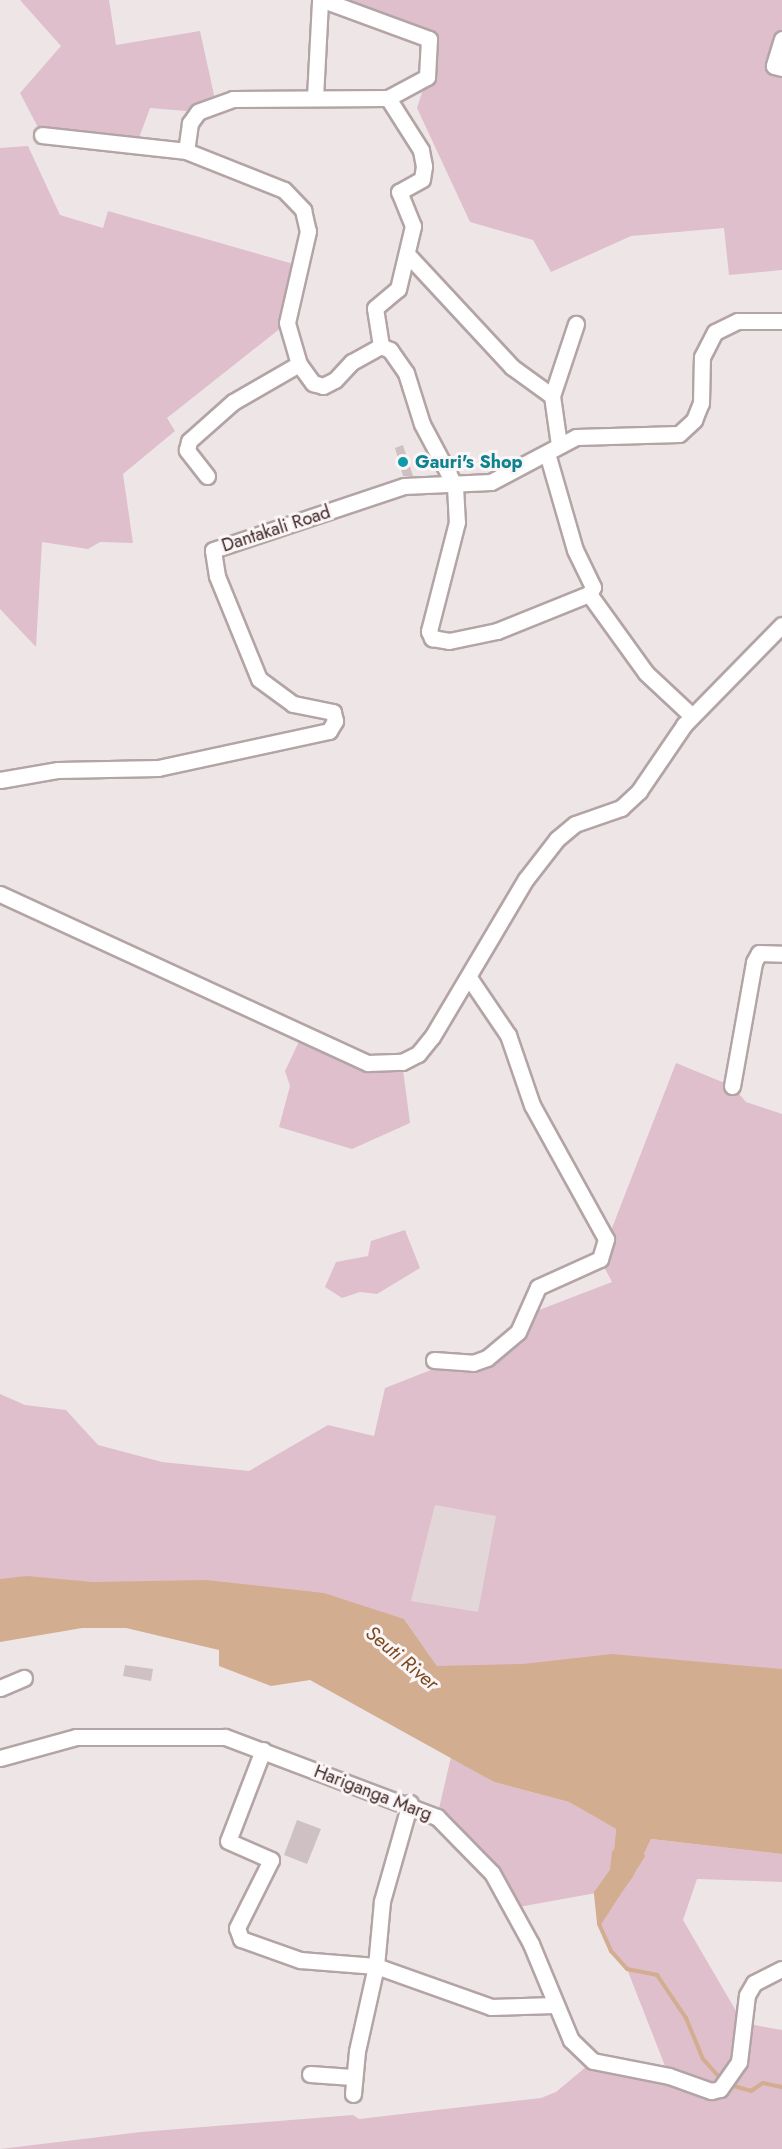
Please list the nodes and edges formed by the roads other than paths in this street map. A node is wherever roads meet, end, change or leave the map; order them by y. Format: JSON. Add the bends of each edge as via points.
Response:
{"nodes":[{"id":1,"x":321,"y":0,"type":"edge"},
{"id":2,"x":782,"y":39,"type":"edge"},
{"id":3,"x":782,"y":68,"type":"edge"},
{"id":4,"x":315,"y":97,"type":"junction"},
{"id":5,"x":388,"y":98,"type":"junction"},
{"id":6,"x":42,"y":135,"type":"dead end"},
{"id":7,"x":186,"y":151,"type":"junction"},
{"id":8,"x":408,"y":255,"type":"junction"},
{"id":9,"x":782,"y":321,"type":"edge"},
{"id":10,"x":576,"y":324,"type":"dead end"},
{"id":11,"x":381,"y":346,"type":"junction"},
{"id":12,"x":299,"y":364,"type":"junction"},
{"id":13,"x":552,"y":396,"type":"junction"},
{"id":14,"x":553,"y":449,"type":"junction"},
{"id":15,"x":207,"y":476,"type":"dead end"},
{"id":16,"x":455,"y":486,"type":"junction"},
{"id":17,"x":589,"y":594,"type":"junction"},
{"id":18,"x":782,"y":625,"type":"edge"},
{"id":19,"x":774,"y":642,"type":"edge"},
{"id":20,"x":692,"y":716,"type":"junction"},
{"id":21,"x":0,"y":780,"type":"edge"},
{"id":22,"x":0,"y":894,"type":"edge"},
{"id":23,"x":782,"y":954,"type":"edge"},
{"id":24,"x":470,"y":979,"type":"junction"},
{"id":25,"x":732,"y":1086,"type":"dead end"},
{"id":26,"x":434,"y":1360,"type":"dead end"},
{"id":27,"x":24,"y":1678,"type":"dead end"},
{"id":28,"x":0,"y":1688,"type":"edge"},
{"id":29,"x":263,"y":1750,"type":"junction"},
{"id":30,"x":0,"y":1758,"type":"edge"},
{"id":31,"x":410,"y":1803,"type":"junction"},
{"id":32,"x":376,"y":1966,"type":"junction"},
{"id":33,"x":782,"y":1969,"type":"edge"},
{"id":34,"x":554,"y":2005,"type":"junction"},
{"id":35,"x":310,"y":2074,"type":"dead end"},
{"id":36,"x":352,"y":2078,"type":"junction"},
{"id":37,"x":352,"y":2094,"type":"dead end"}],
"edges":[{"from":1,"to":4,"type":"street"},
{"from":1,"to":5,"type":"street","via":[[429,39],[427,77]]},
{"from":2,"to":3,"type":"street","via":[[774,66]]},
{"from":4,"to":5,"type":"street"},
{"from":4,"to":7,"type":"street","via":[[253,96],[216,104],[198,112],[190,123]]},
{"from":5,"to":8,"type":"street","via":[[421,150],[424,166],[422,178],[399,192],[413,226]]},
{"from":6,"to":7,"type":"street"},
{"from":7,"to":12,"type":"street","via":[[284,190],[303,210],[308,231],[286,324]]},
{"from":8,"to":11,"type":"street","via":[[398,289],[375,308]]},
{"from":8,"to":13,"type":"street","via":[[512,367]]},
{"from":9,"to":14,"type":"street","name":"Dantakali Road","via":[[738,321],[715,332],[702,357],[701,403],[694,420],[679,434],[599,434]]},
{"from":10,"to":13,"type":"street"},
{"from":11,"to":12,"type":"street","via":[[323,386],[313,383]]},
{"from":11,"to":16,"type":"street","via":[[390,350],[406,373],[422,424]]},
{"from":12,"to":15,"type":"street","via":[[233,402],[189,441],[187,450]]},
{"from":13,"to":14,"type":"street"},
{"from":14,"to":16,"type":"street","name":"Dantakali Road","via":[[491,483]]},
{"from":14,"to":17,"type":"street","via":[[575,550],[593,587]]},
{"from":16,"to":17,"type":"street","via":[[453,543],[429,631],[432,639],[449,641],[497,631]]},
{"from":16,"to":21,"type":"street","name":"Dantakali Road","via":[[404,486],[213,550],[217,576],[259,679],[293,704],[333,712],[335,721],[329,731],[158,768],[58,770]]},
{"from":17,"to":20,"type":"street","via":[[646,673]]},
{"from":18,"to":19,"type":"street"},
{"from":19,"to":20,"type":"street"},
{"from":20,"to":24,"type":"street","via":[[621,808],[575,824],[557,839],[526,879]]},
{"from":22,"to":24,"type":"street","via":[[368,1063],[402,1062],[418,1054]]},
{"from":23,"to":25,"type":"street","via":[[759,953],[754,962]]},
{"from":24,"to":26,"type":"street","via":[[508,1035],[532,1105],[606,1239],[600,1259],[538,1287],[518,1332],[487,1358],[473,1363]]},
{"from":27,"to":28,"type":"street"},
{"from":29,"to":30,"type":"street","name":"Hariganga Marg","via":[[203,1735],[109,1734],[76,1737]]},
{"from":29,"to":31,"type":"street","name":"Hariganga Marg"},
{"from":29,"to":32,"type":"street","via":[[228,1841],[271,1860],[237,1928],[241,1939],[267,1952],[300,1960]]},
{"from":31,"to":32,"type":"street","via":[[382,1901]]},
{"from":31,"to":34,"type":"street","name":"Hariganga Marg","via":[[437,1817],[492,1873],[531,1944]]},
{"from":32,"to":34,"type":"street","via":[[491,2007]]},
{"from":32,"to":36,"type":"street"},
{"from":33,"to":34,"type":"street","name":"Hariganga Marg","via":[[754,1983],[747,1995],[739,2062],[732,2077],[720,2089],[711,2091],[669,2076],[592,2061],[571,2040]]},
{"from":35,"to":36,"type":"street"},
{"from":36,"to":37,"type":"street"}]}
